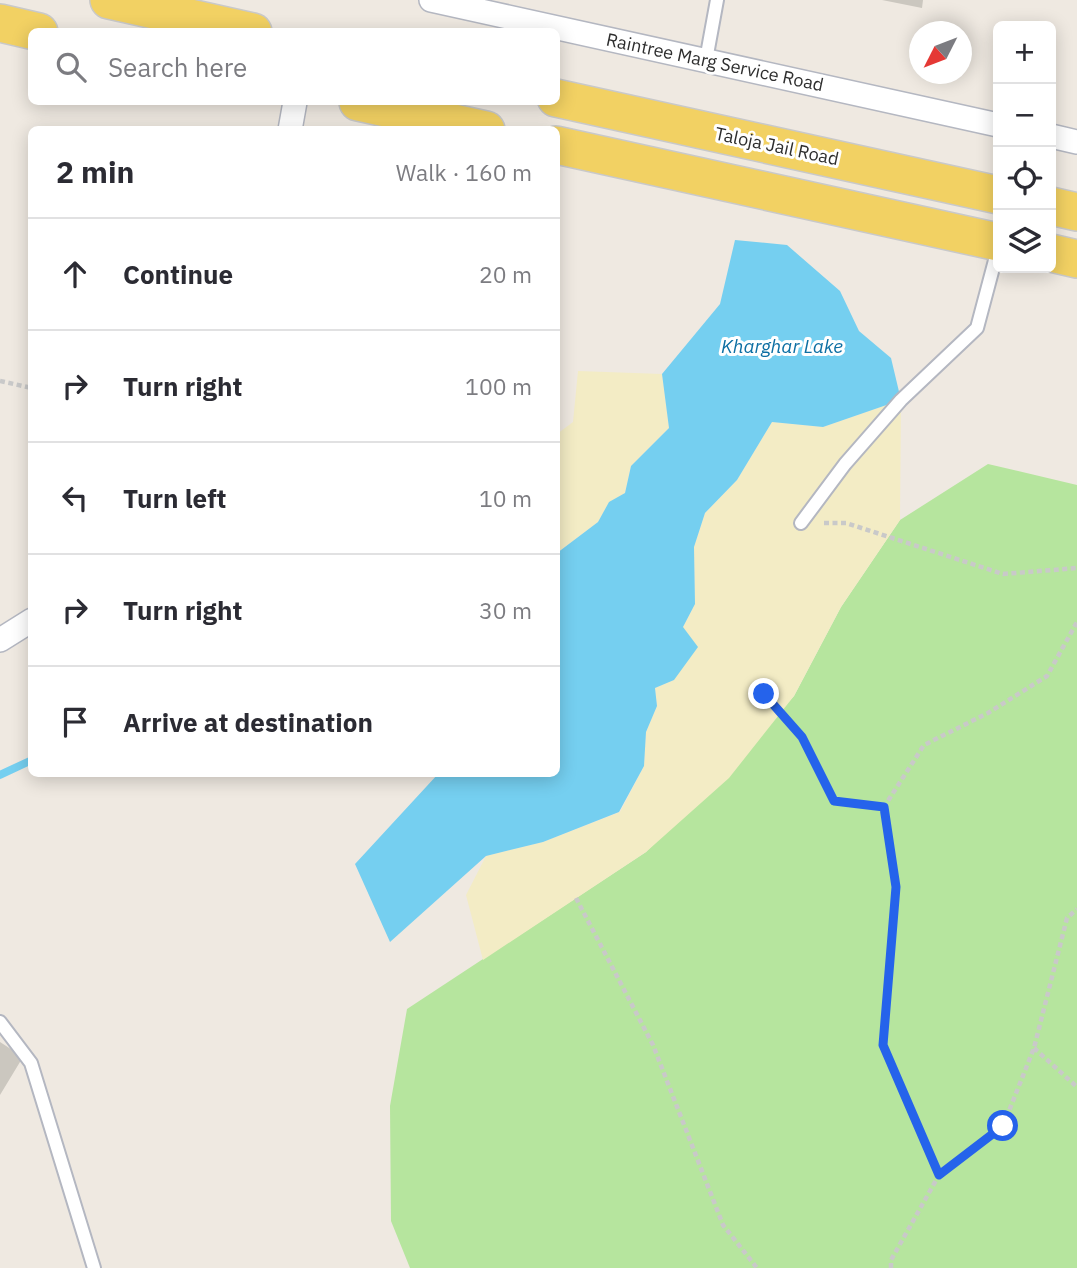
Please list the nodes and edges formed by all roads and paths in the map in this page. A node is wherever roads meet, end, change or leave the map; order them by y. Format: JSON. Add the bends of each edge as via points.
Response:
{"nodes":[{"id":1,"x":109,"y":0,"type":"edge"},
{"id":2,"x":431,"y":0,"type":"edge"},
{"id":3,"x":717,"y":0,"type":"edge"},
{"id":4,"x":486,"y":6,"type":"edge"},
{"id":5,"x":0,"y":23,"type":"edge"},
{"id":6,"x":235,"y":28,"type":"edge"},
{"id":7,"x":28,"y":29,"type":"edge"},
{"id":8,"x":706,"y":60,"type":"junction"},
{"id":9,"x":560,"y":99,"type":"edge"},
{"id":10,"x":294,"y":105,"type":"edge"},
{"id":11,"x":372,"y":105,"type":"edge"},
{"id":12,"x":993,"y":124,"type":"edge"},
{"id":13,"x":290,"y":126,"type":"edge"},
{"id":14,"x":468,"y":126,"type":"edge"},
{"id":15,"x":1056,"y":137,"type":"edge"},
{"id":16,"x":1077,"y":142,"type":"edge"},
{"id":17,"x":560,"y":146,"type":"edge"},
{"id":18,"x":993,"y":194,"type":"edge"},
{"id":19,"x":1056,"y":207,"type":"edge"},
{"id":20,"x":1077,"y":212,"type":"edge"},
{"id":21,"x":993,"y":241,"type":"edge"},
{"id":22,"x":1056,"y":254,"type":"edge"},
{"id":23,"x":1077,"y":259,"type":"edge"},
{"id":24,"x":993,"y":269,"type":"edge"},
{"id":25,"x":0,"y":382,"type":"edge"},
{"id":26,"x":28,"y":387,"type":"edge"},
{"id":27,"x":801,"y":523,"type":"joint"},
{"id":28,"x":1077,"y":568,"type":"edge"},
{"id":29,"x":28,"y":622,"type":"edge"},
{"id":30,"x":1077,"y":622,"type":"edge"},
{"id":31,"x":0,"y":640,"type":"edge"},
{"id":32,"x":764,"y":694,"type":"dead end"},
{"id":33,"x":884,"y":807,"type":"junction"},
{"id":34,"x":576,"y":898,"type":"dead end"},
{"id":35,"x":1077,"y":909,"type":"edge"},
{"id":36,"x":0,"y":1022,"type":"edge"},
{"id":37,"x":1034,"y":1048,"type":"junction"},
{"id":38,"x":1077,"y":1087,"type":"edge"},
{"id":39,"x":939,"y":1175,"type":"junction"},
{"id":40,"x":94,"y":1268,"type":"edge"},
{"id":41,"x":757,"y":1268,"type":"edge"},
{"id":42,"x":891,"y":1268,"type":"edge"}],
"edges":[{"from":1,"to":6,"type":"main road"},
{"from":2,"to":4,"type":"street","name":"Raintree Marg Service Road"},
{"from":3,"to":8,"type":"lane"},
{"from":4,"to":8,"type":"street","name":"Raintree Marg Service Road"},
{"from":5,"to":7,"type":"main road"},
{"from":8,"to":12,"type":"street","name":"Raintree Marg Service Road"},
{"from":9,"to":18,"type":"main road","name":"Taloja Jail Road"},
{"from":10,"to":13,"type":"street"},
{"from":11,"to":14,"type":"main road"},
{"from":15,"to":16,"type":"street"},
{"from":17,"to":21,"type":"main road"},
{"from":19,"to":20,"type":"main road"},
{"from":22,"to":23,"type":"main road"},
{"from":24,"to":27,"type":"lane","via":[[977,328],[901,400]]},
{"from":25,"to":26,"type":"path"},
{"from":27,"to":28,"type":"path","via":[[846,523],[1003,574]]},
{"from":29,"to":31,"type":"street"},
{"from":30,"to":33,"type":"path","via":[[1047,676],[924,745]]},
{"from":32,"to":33,"type":"path","via":[[802,737],[834,801]]},
{"from":33,"to":39,"type":"path","via":[[896,887],[883,1045]]},
{"from":34,"to":41,"type":"path","via":[[653,1045],[723,1225]]},
{"from":35,"to":37,"type":"path","via":[[1068,918]]},
{"from":36,"to":40,"type":"lane","via":[[31,1063]]},
{"from":37,"to":38,"type":"path"},
{"from":37,"to":39,"type":"path","via":[[1003,1126]]},
{"from":39,"to":42,"type":"path","via":[[891,1260]]}]}
